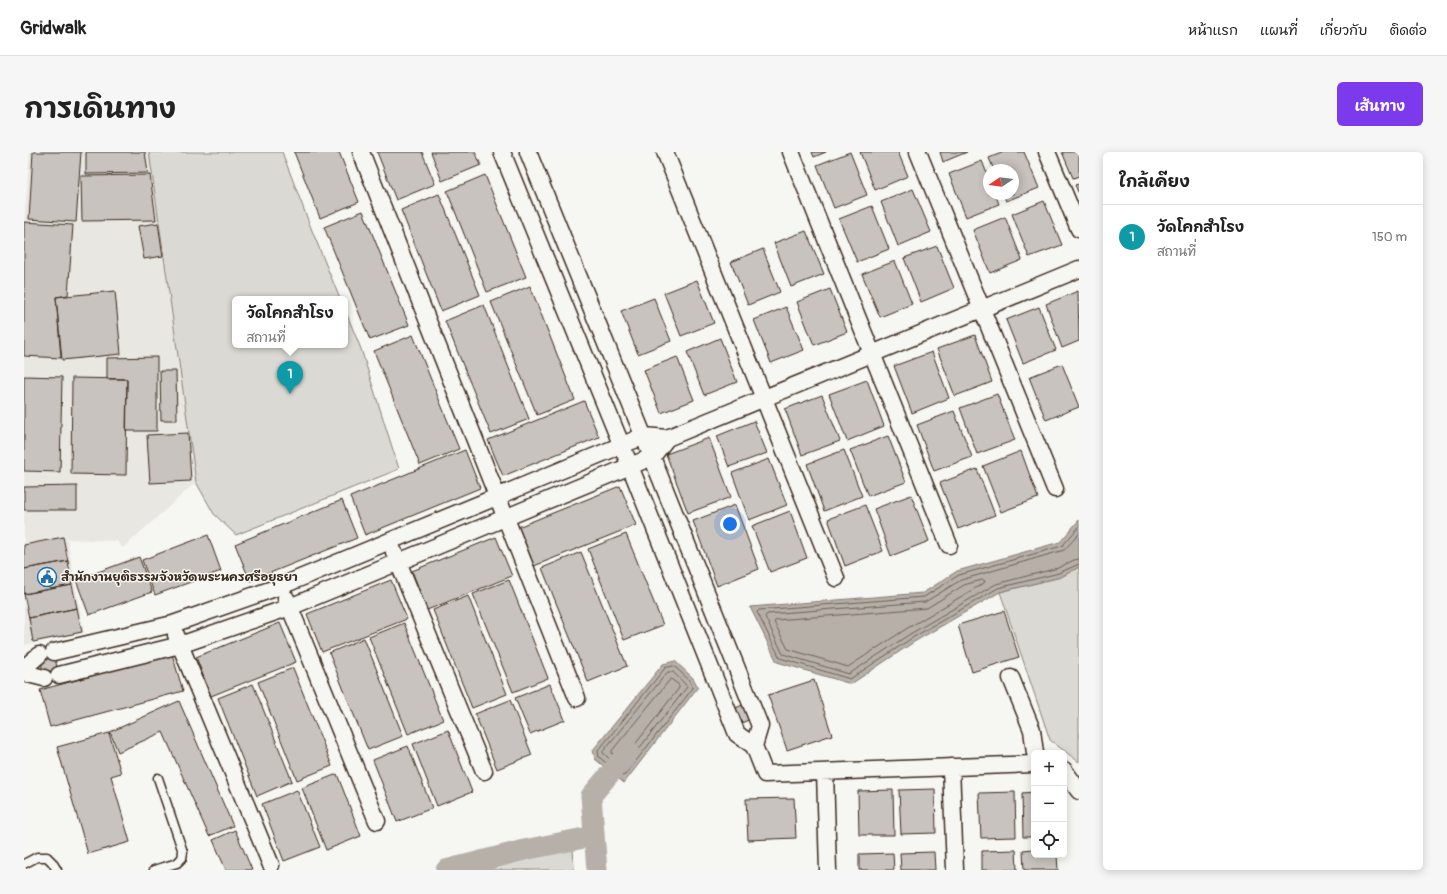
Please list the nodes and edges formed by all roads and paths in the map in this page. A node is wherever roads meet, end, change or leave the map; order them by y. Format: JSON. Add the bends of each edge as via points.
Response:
{"nodes":[{"id":1,"x":360,"y":152,"type":"edge"},
{"id":2,"x":502,"y":152,"type":"edge"},
{"id":3,"x":528,"y":152,"type":"edge"},
{"id":4,"x":665,"y":152,"type":"edge"},
{"id":5,"x":791,"y":152,"type":"edge"},
{"id":6,"x":918,"y":152,"type":"edge"},
{"id":7,"x":1047,"y":152,"type":"edge"},
{"id":8,"x":535,"y":169,"type":"junction"},
{"id":9,"x":512,"y":178,"type":"junction"},
{"id":10,"x":558,"y":226,"type":"junction"},
{"id":11,"x":1079,"y":229,"type":"edge"},
{"id":12,"x":536,"y":235,"type":"junction"},
{"id":13,"x":1079,"y":269,"type":"edge"},
{"id":14,"x":581,"y":283,"type":"junction"},
{"id":15,"x":559,"y":292,"type":"junction"},
{"id":16,"x":982,"y":309,"type":"junction"},
{"id":17,"x":606,"y":343,"type":"junction"},
{"id":18,"x":584,"y":352,"type":"junction"},
{"id":19,"x":872,"y":354,"type":"junction"},
{"id":20,"x":764,"y":398,"type":"junction"},
{"id":21,"x":644,"y":436,"type":"junction"},
{"id":22,"x":666,"y":438,"type":"junction"},
{"id":23,"x":622,"y":446,"type":"junction"},
{"id":24,"x":652,"y":457,"type":"junction"},
{"id":25,"x":630,"y":466,"type":"junction"},
{"id":26,"x":552,"y":474,"type":"junction"},
{"id":27,"x":1055,"y":489,"type":"dead end"},
{"id":28,"x":560,"y":495,"type":"junction"},
{"id":29,"x":497,"y":497,"type":"junction"},
{"id":30,"x":674,"y":512,"type":"junction"},
{"id":31,"x":505,"y":518,"type":"junction"},
{"id":32,"x":442,"y":520,"type":"junction"},
{"id":33,"x":652,"y":521,"type":"junction"},
{"id":34,"x":390,"y":541,"type":"junction"},
{"id":35,"x":450,"y":541,"type":"junction"},
{"id":36,"x":949,"y":544,"type":"dead end"},
{"id":37,"x":691,"y":554,"type":"junction"},
{"id":38,"x":398,"y":562,"type":"junction"},
{"id":39,"x":669,"y":563,"type":"junction"},
{"id":40,"x":335,"y":564,"type":"junction"},
{"id":41,"x":836,"y":578,"type":"dead end"},
{"id":42,"x":344,"y":585,"type":"junction"},
{"id":43,"x":282,"y":586,"type":"junction"},
{"id":44,"x":708,"y":596,"type":"junction"},
{"id":45,"x":228,"y":605,"type":"junction"},
{"id":46,"x":686,"y":605,"type":"junction"},
{"id":47,"x":290,"y":607,"type":"junction"},
{"id":48,"x":172,"y":624,"type":"junction"},
{"id":49,"x":235,"y":626,"type":"junction"},
{"id":50,"x":119,"y":637,"type":"junction"},
{"id":51,"x":180,"y":645,"type":"junction"},
{"id":52,"x":728,"y":646,"type":"junction"},
{"id":53,"x":706,"y":656,"type":"junction"},
{"id":54,"x":125,"y":659,"type":"junction"},
{"id":55,"x":24,"y":668,"type":"edge"},
{"id":56,"x":24,"y":673,"type":"edge"},
{"id":57,"x":1011,"y":678,"type":"dead end"},
{"id":58,"x":746,"y":691,"type":"junction"},
{"id":59,"x":577,"y":698,"type":"dead end"},
{"id":60,"x":724,"y":700,"type":"junction"},
{"id":61,"x":754,"y":746,"type":"junction"},
{"id":62,"x":1035,"y":750,"type":"edge"},
{"id":63,"x":1031,"y":764,"type":"edge"},
{"id":64,"x":951,"y":767,"type":"junction"},
{"id":65,"x":484,"y":771,"type":"dead end"},
{"id":66,"x":825,"y":772,"type":"junction"},
{"id":67,"x":1067,"y":774,"type":"edge"},
{"id":68,"x":158,"y":778,"type":"dead end"},
{"id":69,"x":1079,"y":791,"type":"edge"},
{"id":70,"x":377,"y":821,"type":"dead end"},
{"id":71,"x":24,"y":864,"type":"edge"},
{"id":72,"x":271,"y":865,"type":"dead end"},
{"id":73,"x":57,"y":870,"type":"edge"},
{"id":74,"x":154,"y":870,"type":"edge"},
{"id":75,"x":828,"y":870,"type":"edge"},
{"id":76,"x":954,"y":870,"type":"edge"}],
"edges":[{"from":1,"to":29,"type":"street"},
{"from":2,"to":9,"type":"street"},
{"from":3,"to":8,"type":"street"},
{"from":4,"to":20,"type":"street"},
{"from":5,"to":19,"type":"street"},
{"from":6,"to":16,"type":"street"},
{"from":7,"to":11,"type":"street"},
{"from":8,"to":9,"type":"street"},
{"from":8,"to":10,"type":"street"},
{"from":9,"to":12,"type":"street"},
{"from":10,"to":12,"type":"street"},
{"from":10,"to":14,"type":"street"},
{"from":12,"to":15,"type":"street"},
{"from":13,"to":16,"type":"street"},
{"from":14,"to":15,"type":"street"},
{"from":14,"to":17,"type":"street"},
{"from":15,"to":18,"type":"street"},
{"from":16,"to":19,"type":"street"},
{"from":16,"to":27,"type":"street"},
{"from":17,"to":18,"type":"street"},
{"from":17,"to":21,"type":"street"},
{"from":18,"to":23,"type":"street"},
{"from":19,"to":20,"type":"street"},
{"from":19,"to":36,"type":"street"},
{"from":20,"to":22,"type":"street"},
{"from":20,"to":41,"type":"street"},
{"from":21,"to":22,"type":"street"},
{"from":21,"to":23,"type":"street"},
{"from":21,"to":24,"type":"street"},
{"from":22,"to":24,"type":"street"},
{"from":23,"to":25,"type":"street"},
{"from":23,"to":26,"type":"street"},
{"from":24,"to":25,"type":"street"},
{"from":24,"to":30,"type":"street"},
{"from":25,"to":28,"type":"street"},
{"from":25,"to":33,"type":"street"},
{"from":26,"to":28,"type":"street"},
{"from":26,"to":29,"type":"street"},
{"from":28,"to":31,"type":"street"},
{"from":29,"to":31,"type":"street"},
{"from":29,"to":32,"type":"street"},
{"from":30,"to":33,"type":"street"},
{"from":30,"to":37,"type":"street"},
{"from":31,"to":35,"type":"street"},
{"from":31,"to":59,"type":"street"},
{"from":32,"to":34,"type":"street"},
{"from":32,"to":35,"type":"street"},
{"from":33,"to":39,"type":"street"},
{"from":34,"to":38,"type":"street"},
{"from":34,"to":40,"type":"street"},
{"from":35,"to":38,"type":"street"},
{"from":37,"to":39,"type":"street"},
{"from":37,"to":44,"type":"street"},
{"from":38,"to":42,"type":"street"},
{"from":38,"to":65,"type":"street"},
{"from":39,"to":46,"type":"street"},
{"from":40,"to":42,"type":"street"},
{"from":40,"to":43,"type":"street"},
{"from":42,"to":47,"type":"street"},
{"from":43,"to":45,"type":"street"},
{"from":43,"to":47,"type":"street"},
{"from":44,"to":46,"type":"street"},
{"from":44,"to":52,"type":"street"},
{"from":45,"to":48,"type":"street"},
{"from":45,"to":49,"type":"street"},
{"from":46,"to":53,"type":"street"},
{"from":47,"to":49,"type":"street"},
{"from":47,"to":70,"type":"street"},
{"from":48,"to":50,"type":"street"},
{"from":48,"to":51,"type":"street"},
{"from":49,"to":51,"type":"street"},
{"from":50,"to":54,"type":"street"},
{"from":50,"to":55,"type":"street","via":[[46,654]]},
{"from":51,"to":54,"type":"street"},
{"from":51,"to":72,"type":"street"},
{"from":52,"to":53,"type":"street"},
{"from":52,"to":58,"type":"street"},
{"from":53,"to":60,"type":"street"},
{"from":54,"to":56,"type":"street","via":[[52,677]]},
{"from":57,"to":62,"type":"street","via":[[1032,730]]},
{"from":58,"to":60,"type":"street"},
{"from":58,"to":61,"type":"street","via":[[760,726]]},
{"from":60,"to":61,"type":"street","via":[[737,734]]},
{"from":61,"to":66,"type":"street","via":[[765,774]]},
{"from":63,"to":64,"type":"street"},
{"from":64,"to":66,"type":"street"},
{"from":64,"to":76,"type":"street"},
{"from":66,"to":75,"type":"street"},
{"from":67,"to":69,"type":"street"},
{"from":68,"to":74,"type":"lane","via":[[183,852],[177,863]]},
{"from":71,"to":73,"type":"lane","via":[[37,857],[47,856]]}]}
